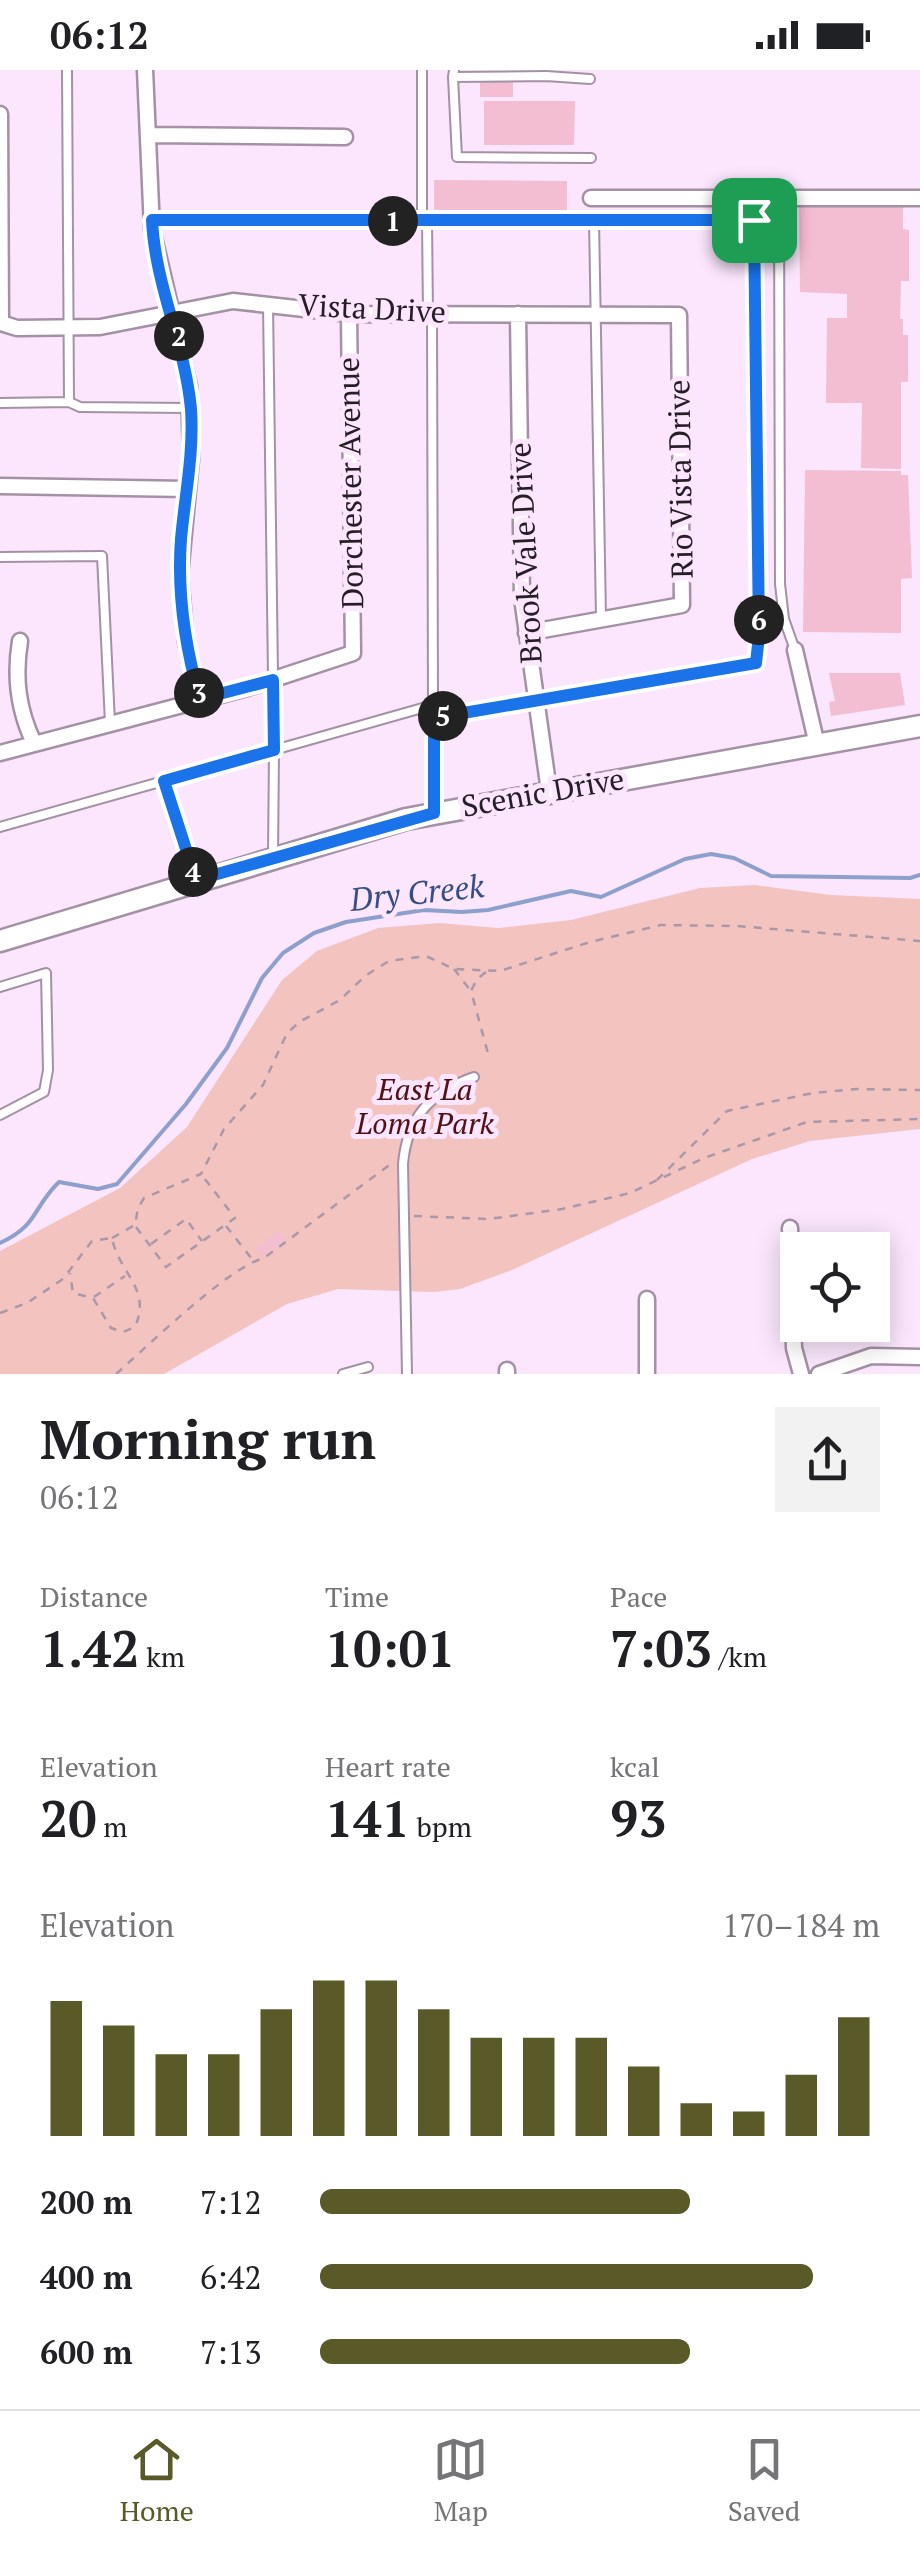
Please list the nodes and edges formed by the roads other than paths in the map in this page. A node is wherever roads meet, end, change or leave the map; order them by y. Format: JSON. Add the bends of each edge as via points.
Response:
{"nodes":[{"id":1,"x":67,"y":70,"type":"edge"},
{"id":2,"x":145,"y":70,"type":"edge"},
{"id":3,"x":422,"y":70,"type":"edge"},
{"id":4,"x":454,"y":73,"type":"edge"},
{"id":5,"x":546,"y":73,"type":"edge"},
{"id":6,"x":590,"y":80,"type":"dead end"},
{"id":7,"x":0,"y":114,"type":"edge"},
{"id":8,"x":148,"y":135,"type":"junction"},
{"id":9,"x":345,"y":136,"type":"dead end"},
{"id":10,"x":590,"y":158,"type":"dead end"},
{"id":11,"x":591,"y":198,"type":"dead end"},
{"id":12,"x":779,"y":198,"type":"junction"},
{"id":13,"x":920,"y":198,"type":"edge"},
{"id":14,"x":152,"y":220,"type":"junction"},
{"id":15,"x":594,"y":220,"type":"junction"},
{"id":16,"x":424,"y":222,"type":"junction"},
{"id":17,"x":268,"y":302,"type":"junction"},
{"id":18,"x":172,"y":312,"type":"junction"},
{"id":19,"x":350,"y":314,"type":"junction"},
{"id":20,"x":430,"y":314,"type":"junction"},
{"id":21,"x":518,"y":314,"type":"junction"},
{"id":22,"x":595,"y":314,"type":"junction"},
{"id":23,"x":679,"y":314,"type":"joint"},
{"id":24,"x":67,"y":328,"type":"junction"},
{"id":25,"x":69,"y":402,"type":"junction"},
{"id":26,"x":0,"y":403,"type":"edge"},
{"id":27,"x":190,"y":408,"type":"junction"},
{"id":28,"x":0,"y":486,"type":"edge"},
{"id":29,"x":188,"y":489,"type":"junction"},
{"id":30,"x":0,"y":558,"type":"edge"},
{"id":31,"x":601,"y":620,"type":"junction"},
{"id":32,"x":526,"y":633,"type":"junction"},
{"id":33,"x":20,"y":641,"type":"dead end"},
{"id":34,"x":795,"y":650,"type":"joint"},
{"id":35,"x":273,"y":680,"type":"junction"},
{"id":36,"x":200,"y":699,"type":"junction"},
{"id":37,"x":536,"y":702,"type":"junction"},
{"id":38,"x":433,"y":705,"type":"junction"},
{"id":39,"x":434,"y":718,"type":"junction"},
{"id":40,"x":110,"y":723,"type":"junction"},
{"id":41,"x":920,"y":726,"type":"edge"},
{"id":42,"x":34,"y":744,"type":"junction"},
{"id":43,"x":817,"y":745,"type":"junction"},
{"id":44,"x":274,"y":750,"type":"junction"},
{"id":45,"x":0,"y":752,"type":"edge"},
{"id":46,"x":164,"y":781,"type":"junction"},
{"id":47,"x":549,"y":791,"type":"junction"},
{"id":48,"x":434,"y":813,"type":"junction"},
{"id":49,"x":0,"y":827,"type":"edge"},
{"id":50,"x":274,"y":856,"type":"junction"},
{"id":51,"x":196,"y":880,"type":"junction"},
{"id":52,"x":0,"y":940,"type":"edge"},
{"id":53,"x":0,"y":987,"type":"edge"},
{"id":54,"x":474,"y":1077,"type":"dead end"},
{"id":55,"x":0,"y":1115,"type":"edge"},
{"id":56,"x":790,"y":1228,"type":"dead end"},
{"id":57,"x":647,"y":1299,"type":"dead end"},
{"id":58,"x":871,"y":1356,"type":"junction"},
{"id":59,"x":920,"y":1357,"type":"edge"},
{"id":60,"x":368,"y":1367,"type":"dead end"},
{"id":61,"x":343,"y":1374,"type":"edge"},
{"id":62,"x":407,"y":1374,"type":"edge"},
{"id":63,"x":647,"y":1374,"type":"edge"},
{"id":64,"x":802,"y":1374,"type":"edge"},
{"id":65,"x":819,"y":1374,"type":"edge"},
{"id":66,"x":871,"y":1374,"type":"edge"}],
"edges":[{"from":1,"to":24,"type":"lane"},
{"from":2,"to":8,"type":"street"},
{"from":3,"to":16,"type":"lane"},
{"from":4,"to":5,"type":"lane"},
{"from":4,"to":10,"type":"lane","via":[[457,157]]},
{"from":5,"to":6,"type":"lane"},
{"from":7,"to":24,"type":"street","name":"Vista Drive","via":[[1,323]]},
{"from":8,"to":9,"type":"street"},
{"from":8,"to":14,"type":"street"},
{"from":11,"to":12,"type":"street"},
{"from":12,"to":13,"type":"street"},
{"from":12,"to":34,"type":"lane","via":[[780,584]]},
{"from":14,"to":16,"type":"lane"},
{"from":14,"to":18,"type":"street"},
{"from":15,"to":16,"type":"lane"},
{"from":15,"to":22,"type":"lane"},
{"from":15,"to":37,"type":"lane","via":[[754,220],[758,654],[756,663]]},
{"from":16,"to":20,"type":"lane"},
{"from":17,"to":18,"type":"street","name":"Vista Drive"},
{"from":17,"to":19,"type":"street","name":"Vista Drive"},
{"from":17,"to":35,"type":"lane"},
{"from":18,"to":24,"type":"street","name":"Vista Drive"},
{"from":18,"to":27,"type":"street"},
{"from":19,"to":20,"type":"street","name":"Vista Drive"},
{"from":19,"to":35,"type":"street","name":"Dorchester Avenue","via":[[352,653]]},
{"from":20,"to":21,"type":"street","name":"Vista Drive"},
{"from":20,"to":38,"type":"lane"},
{"from":21,"to":22,"type":"street","name":"Vista Drive"},
{"from":21,"to":32,"type":"street","name":"Brook Vale Drive"},
{"from":22,"to":23,"type":"street","name":"Vista Drive"},
{"from":22,"to":31,"type":"lane"},
{"from":23,"to":31,"type":"street","name":"Rio Vista Drive","via":[[682,605]]},
{"from":24,"to":25,"type":"lane"},
{"from":25,"to":26,"type":"lane"},
{"from":25,"to":27,"type":"lane"},
{"from":27,"to":29,"type":"street"},
{"from":28,"to":29,"type":"street"},
{"from":29,"to":36,"type":"street","via":[[182,612]]},
{"from":30,"to":40,"type":"lane","via":[[102,556]]},
{"from":31,"to":32,"type":"street","name":"Rio Vista Drive"},
{"from":32,"to":37,"type":"street","name":"Brook Vale Drive"},
{"from":33,"to":42,"type":"street","via":[[16,682]]},
{"from":34,"to":43,"type":"street"},
{"from":35,"to":36,"type":"street"},
{"from":35,"to":44,"type":"lane"},
{"from":36,"to":40,"type":"street"},
{"from":37,"to":39,"type":"lane"},
{"from":37,"to":47,"type":"street","name":"Brook Vale Drive"},
{"from":38,"to":39,"type":"lane"},
{"from":38,"to":44,"type":"lane"},
{"from":39,"to":48,"type":"lane"},
{"from":40,"to":42,"type":"street"},
{"from":41,"to":43,"type":"main road","name":"Scenic Drive"},
{"from":42,"to":45,"type":"street"},
{"from":43,"to":47,"type":"main road","name":"Scenic Drive"},
{"from":44,"to":46,"type":"lane"},
{"from":44,"to":50,"type":"lane"},
{"from":46,"to":49,"type":"lane"},
{"from":46,"to":51,"type":"lane"},
{"from":47,"to":48,"type":"main road","name":"Scenic Drive"},
{"from":48,"to":50,"type":"main road","name":"Scenic Drive"},
{"from":50,"to":51,"type":"main road","name":"Scenic Drive"},
{"from":51,"to":52,"type":"main road","name":"Scenic Drive"},
{"from":53,"to":55,"type":"lane","via":[[46,973],[44,1092]]},
{"from":54,"to":62,"type":"lane","via":[[443,1090],[406,1136]]},
{"from":56,"to":64,"type":"street","via":[[794,1348]]},
{"from":57,"to":63,"type":"street"},
{"from":58,"to":59,"type":"street"},
{"from":58,"to":65,"type":"street"},
{"from":58,"to":66,"type":"street"},
{"from":60,"to":61,"type":"lane"}]}
